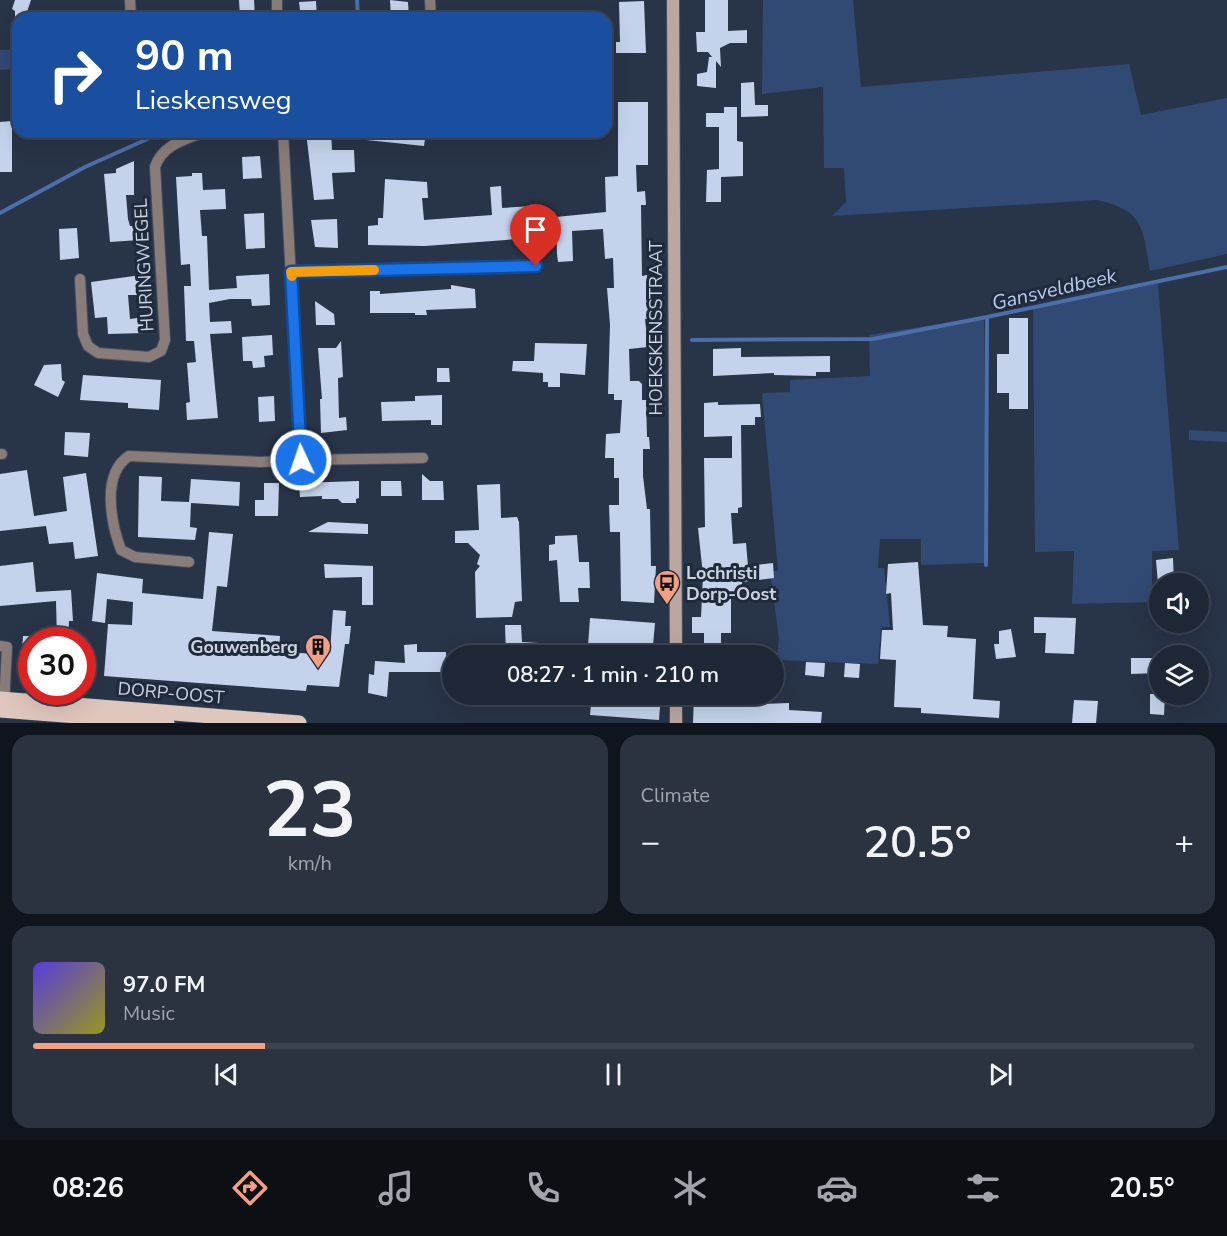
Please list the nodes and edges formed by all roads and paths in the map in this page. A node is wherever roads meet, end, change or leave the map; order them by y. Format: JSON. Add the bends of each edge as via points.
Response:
{"nodes":[{"id":1,"x":673,"y":0,"type":"edge"},
{"id":2,"x":189,"y":138,"type":"edge"},
{"id":3,"x":283,"y":138,"type":"edge"},
{"id":4,"x":536,"y":266,"type":"dead end"},
{"id":5,"x":291,"y":272,"type":"junction"},
{"id":6,"x":80,"y":279,"type":"dead end"},
{"id":7,"x":423,"y":458,"type":"dead end"},
{"id":8,"x":301,"y":460,"type":"junction"},
{"id":9,"x":189,"y":562,"type":"dead end"},
{"id":10,"x":676,"y":645,"type":"edge"},
{"id":11,"x":0,"y":646,"type":"edge"},
{"id":12,"x":2,"y":705,"type":"edge"},
{"id":13,"x":676,"y":705,"type":"edge"},
{"id":14,"x":167,"y":723,"type":"edge"},
{"id":15,"x":299,"y":723,"type":"edge"},
{"id":16,"x":676,"y":723,"type":"edge"}],
"edges":[{"from":1,"to":10,"type":"street","name":"HOEKSKENSSTRAAT"},
{"from":2,"to":6,"type":"street","name":"HURINGWEGEL","via":[[159,155],[155,167],[165,340],[161,351],[149,357],[98,353],[88,346],[83,334]]},
{"from":3,"to":5,"type":"street"},
{"from":4,"to":5,"type":"street"},
{"from":5,"to":8,"type":"street"},
{"from":7,"to":8,"type":"street"},
{"from":8,"to":9,"type":"street","via":[[129,456],[118,463],[111,496],[121,550],[135,557]]},
{"from":11,"to":12,"type":"street","via":[[7,647]]},
{"from":12,"to":14,"type":"main road","name":"DORP-OOST"},
{"from":12,"to":15,"type":"main road","name":"DORP-OOST"},
{"from":13,"to":16,"type":"street"}]}
